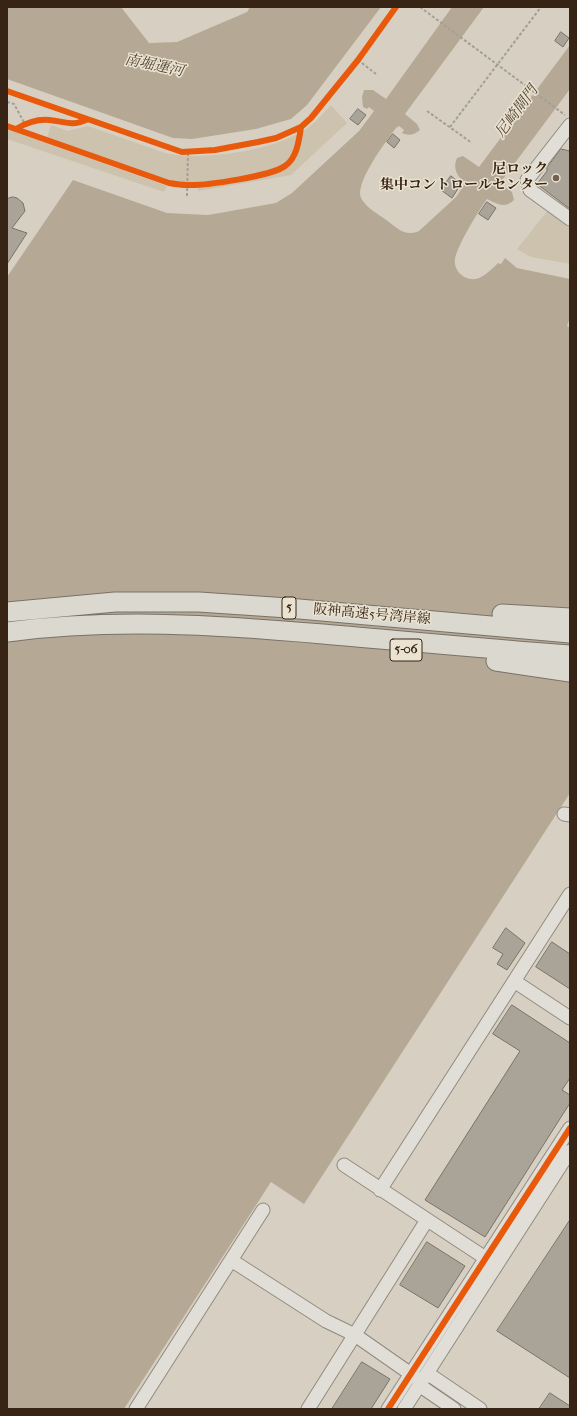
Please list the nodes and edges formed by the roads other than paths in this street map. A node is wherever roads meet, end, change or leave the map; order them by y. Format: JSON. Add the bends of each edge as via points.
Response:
{"nodes":[{"id":1,"x":570,"y":120,"type":"edge"},
{"id":2,"x":570,"y":219,"type":"edge"},
{"id":3,"x":7,"y":612,"type":"edge"},
{"id":4,"x":340,"y":613,"type":"junction"},
{"id":5,"x":570,"y":618,"type":"edge"},
{"id":6,"x":242,"y":628,"type":"junction"},
{"id":7,"x":7,"y":632,"type":"edge"},
{"id":8,"x":570,"y":633,"type":"edge"},
{"id":9,"x":570,"y":655,"type":"edge"},
{"id":10,"x":570,"y":672,"type":"edge"},
{"id":11,"x":570,"y":894,"type":"edge"},
{"id":12,"x":514,"y":981,"type":"junction"},
{"id":13,"x":570,"y":1018,"type":"edge"},
{"id":14,"x":570,"y":1128,"type":"edge"},
{"id":15,"x":570,"y":1151,"type":"edge"},
{"id":16,"x":344,"y":1165,"type":"dead end"},
{"id":17,"x":380,"y":1190,"type":"junction"},
{"id":18,"x":263,"y":1210,"type":"dead end"},
{"id":19,"x":427,"y":1220,"type":"junction"},
{"id":20,"x":231,"y":1260,"type":"junction"},
{"id":21,"x":491,"y":1261,"type":"junction"},
{"id":22,"x":355,"y":1335,"type":"junction"},
{"id":23,"x":419,"y":1379,"type":"junction"},
{"id":24,"x":136,"y":1409,"type":"edge"},
{"id":25,"x":308,"y":1409,"type":"edge"},
{"id":26,"x":388,"y":1409,"type":"edge"},
{"id":27,"x":404,"y":1409,"type":"edge"},
{"id":28,"x":454,"y":1409,"type":"edge"},
{"id":29,"x":480,"y":1409,"type":"edge"}],
"edges":[{"from":1,"to":2,"type":"street","via":[[527,180],[530,190]]},
{"from":3,"to":4,"type":"highway","name":"阪神高速5号湾岸線","number":"5","via":[[73,605],[158,602],[243,604]]},
{"from":4,"to":5,"type":"highway","via":[[486,614]]},
{"from":4,"to":8,"type":"highway","name":"阪神高速5号湾岸線","number":"5"},
{"from":6,"to":7,"type":"highway","name":"阪神高速5号湾岸線","number":"5","via":[[117,624]]},
{"from":6,"to":9,"type":"highway","name":"阪神高速5号湾岸線","number":"5"},
{"from":6,"to":10,"type":"highway","number":"5-06","via":[[314,641],[460,655]]},
{"from":11,"to":12,"type":"street"},
{"from":12,"to":13,"type":"street"},
{"from":12,"to":17,"type":"street"},
{"from":14,"to":21,"type":"street"},
{"from":15,"to":21,"type":"street"},
{"from":16,"to":17,"type":"street"},
{"from":17,"to":19,"type":"street"},
{"from":18,"to":20,"type":"street"},
{"from":19,"to":21,"type":"street"},
{"from":19,"to":22,"type":"street"},
{"from":20,"to":22,"type":"street","via":[[326,1321]]},
{"from":20,"to":24,"type":"street"},
{"from":21,"to":23,"type":"street"},
{"from":22,"to":23,"type":"street"},
{"from":22,"to":25,"type":"street"},
{"from":23,"to":26,"type":"street"},
{"from":23,"to":27,"type":"street"},
{"from":23,"to":28,"type":"street"},
{"from":23,"to":29,"type":"street"}]}
